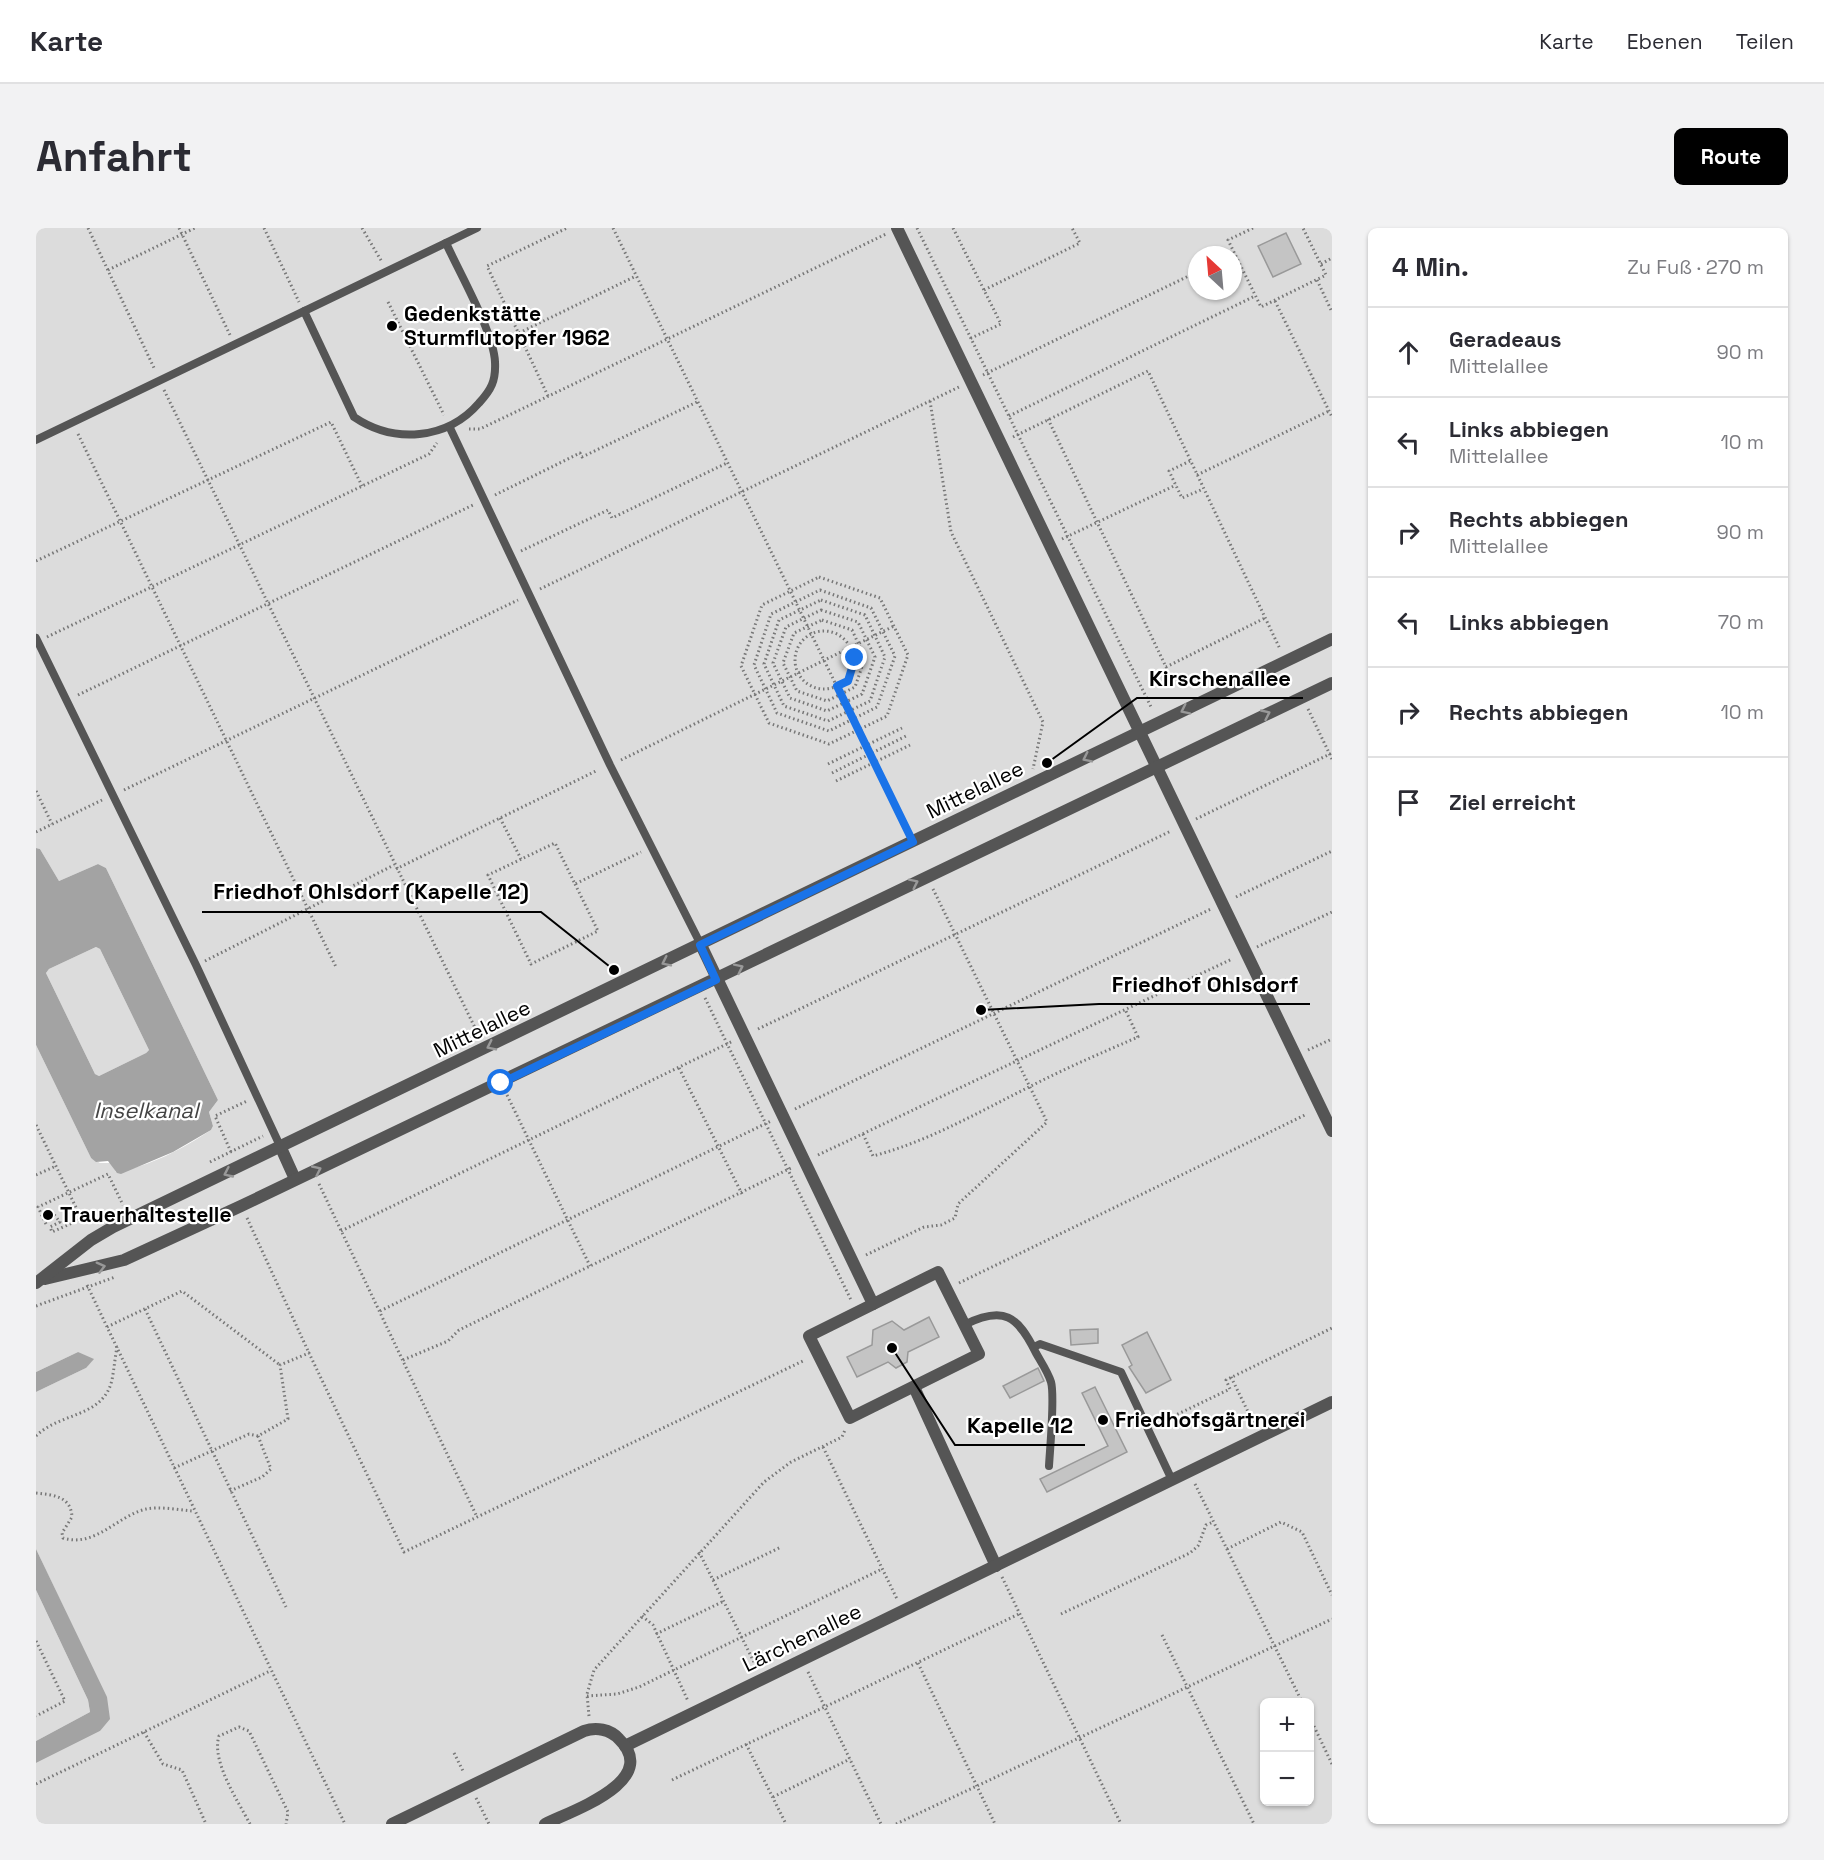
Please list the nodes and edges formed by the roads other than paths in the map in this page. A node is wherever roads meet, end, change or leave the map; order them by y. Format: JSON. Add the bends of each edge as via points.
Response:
{"nodes":[{"id":1,"x":477,"y":228,"type":"edge"},
{"id":2,"x":897,"y":228,"type":"edge"},
{"id":3,"x":446,"y":243,"type":"junction"},
{"id":4,"x":304,"y":311,"type":"junction"},
{"id":5,"x":450,"y":428,"type":"junction"},
{"id":6,"x":36,"y":440,"type":"edge"},
{"id":7,"x":1332,"y":639,"type":"edge"},
{"id":8,"x":37,"y":640,"type":"edge"},
{"id":9,"x":1332,"y":682,"type":"edge"},
{"id":10,"x":1140,"y":732,"type":"junction"},
{"id":11,"x":1156,"y":766,"type":"junction"},
{"id":12,"x":700,"y":945,"type":"junction"},
{"id":13,"x":716,"y":980,"type":"junction"},
{"id":14,"x":1332,"y":1131,"type":"edge"},
{"id":15,"x":281,"y":1148,"type":"junction"},
{"id":16,"x":295,"y":1179,"type":"junction"},
{"id":17,"x":40,"y":1281,"type":"edge"},
{"id":18,"x":873,"y":1304,"type":"junction"},
{"id":19,"x":964,"y":1324,"type":"junction"},
{"id":20,"x":1034,"y":1347,"type":"junction"},
{"id":21,"x":914,"y":1387,"type":"junction"},
{"id":22,"x":1332,"y":1402,"type":"edge"},
{"id":23,"x":1049,"y":1466,"type":"dead end"},
{"id":24,"x":1172,"y":1480,"type":"junction"},
{"id":25,"x":996,"y":1566,"type":"junction"},
{"id":26,"x":625,"y":1746,"type":"junction"},
{"id":27,"x":392,"y":1824,"type":"edge"},
{"id":28,"x":545,"y":1824,"type":"edge"}],
"edges":[{"from":1,"to":3,"type":"lane"},
{"from":2,"to":10,"type":"street"},
{"from":3,"to":4,"type":"lane"},
{"from":3,"to":5,"type":"lane","via":[[488,335],[495,361],[493,388],[473,411]]},
{"from":4,"to":5,"type":"lane","via":[[354,417],[370,428],[393,434],[422,436]]},
{"from":4,"to":6,"type":"lane"},
{"from":5,"to":12,"type":"lane"},
{"from":7,"to":10,"type":"street","name":"Mittelallee","one_way":true},
{"from":8,"to":15,"type":"lane"},
{"from":11,"to":9,"type":"street","name":"Mittelallee","one_way":true},
{"from":10,"to":11,"type":"street"},
{"from":10,"to":12,"type":"street","name":"Mittelallee","one_way":true},
{"from":13,"to":11,"type":"street","name":"Mittelallee","one_way":true},
{"from":11,"to":14,"type":"street"},
{"from":12,"to":13,"type":"street"},
{"from":12,"to":15,"type":"street","name":"Mittelallee","one_way":true},
{"from":16,"to":13,"type":"street","name":"Mittelallee","one_way":true},
{"from":13,"to":18,"type":"street"},
{"from":15,"to":16,"type":"street"},
{"from":15,"to":17,"type":"street","name":"Mittelallee","one_way":true,"via":[[113,1227]]},
{"from":17,"to":16,"type":"street","name":"Mittelallee","one_way":true,"via":[[124,1260]]},
{"from":18,"to":19,"type":"street","via":[[938,1272]]},
{"from":18,"to":21,"type":"street","via":[[809,1336],[850,1418]]},
{"from":19,"to":20,"type":"lane","via":[[981,1316],[1006,1316],[1017,1322]]},
{"from":19,"to":21,"type":"street","via":[[979,1354]]},
{"from":20,"to":23,"type":"lane","via":[[1052,1383]]},
{"from":20,"to":24,"type":"lane","via":[[1040,1344],[1121,1372]]},
{"from":21,"to":25,"type":"street"},
{"from":22,"to":24,"type":"street","name":"Lärchenallee"},
{"from":24,"to":25,"type":"street","name":"Lärchenallee"},
{"from":25,"to":26,"type":"street","name":"Lärchenallee"},
{"from":26,"to":27,"type":"street","via":[[607,1731],[589,1729]]},
{"from":26,"to":28,"type":"street","via":[[629,1764],[618,1787]]}]}
